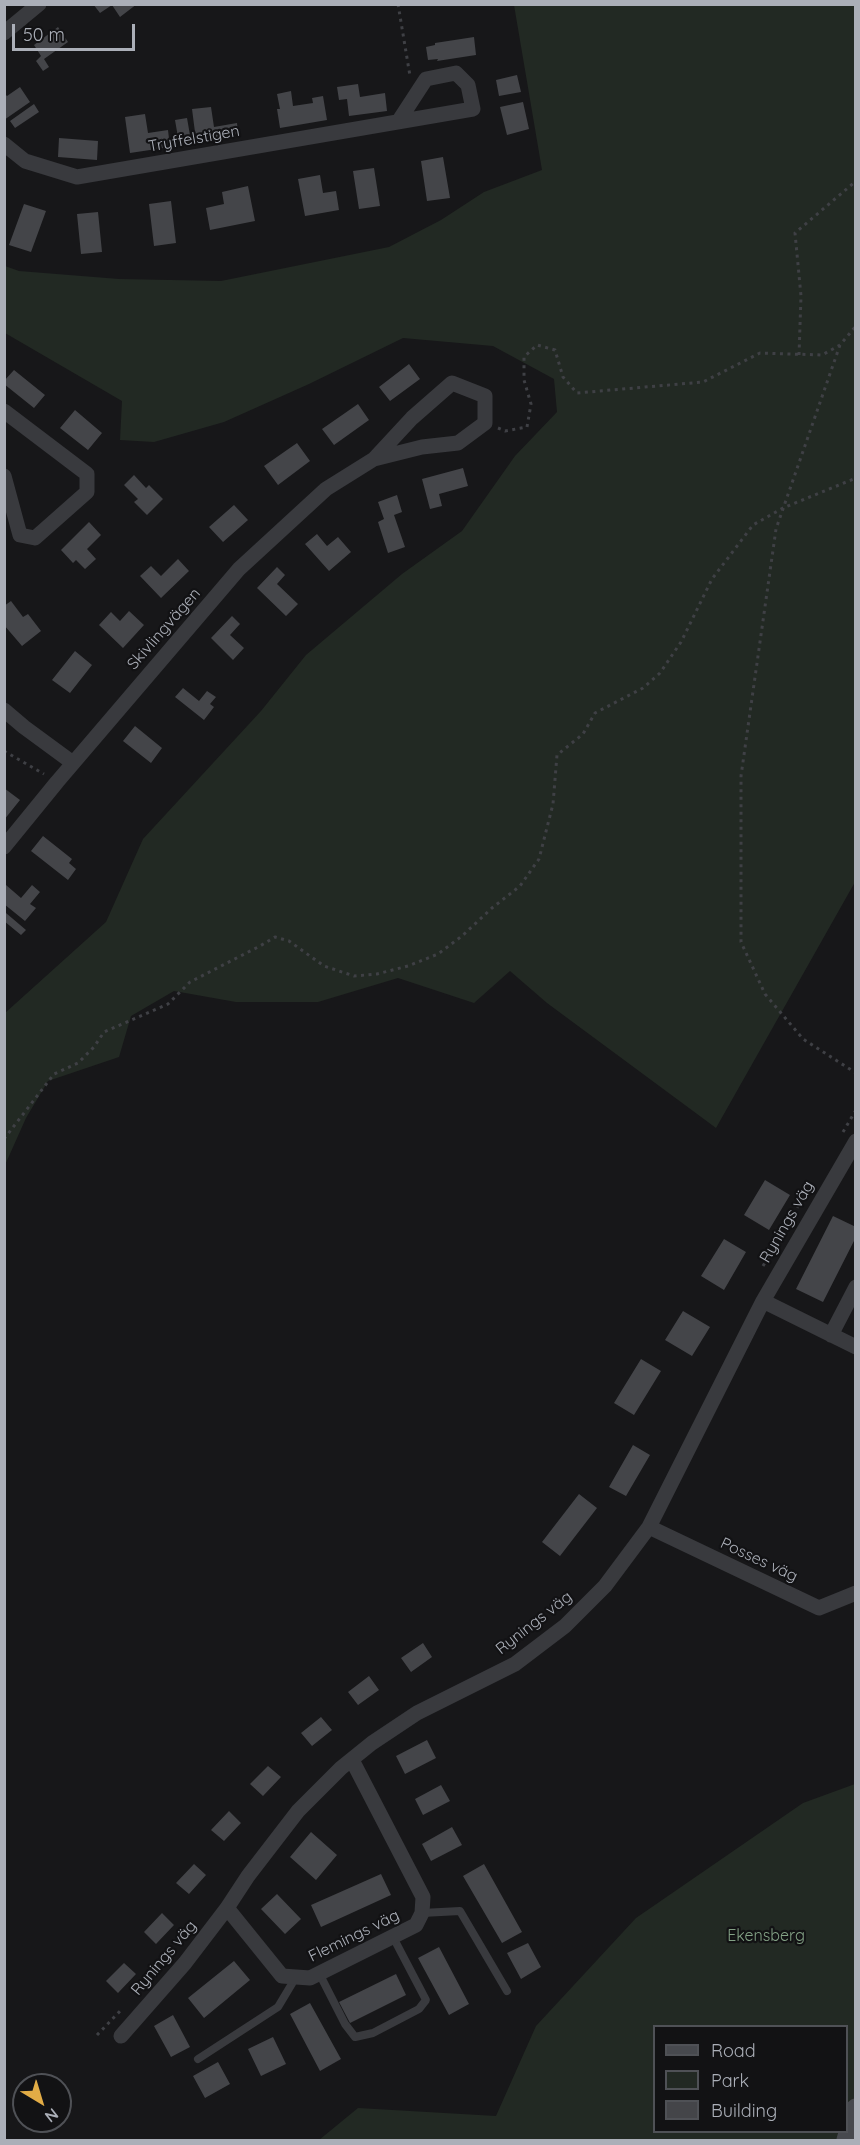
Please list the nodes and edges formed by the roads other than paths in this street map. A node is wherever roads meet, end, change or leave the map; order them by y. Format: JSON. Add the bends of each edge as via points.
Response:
{"nodes":[{"id":1,"x":39,"y":4,"type":"edge"},
{"id":2,"x":4,"y":33,"type":"edge"},
{"id":3,"x":398,"y":122,"type":"junction"},
{"id":4,"x":4,"y":144,"type":"edge"},
{"id":5,"x":4,"y":411,"type":"edge"},
{"id":6,"x":374,"y":459,"type":"junction"},
{"id":7,"x":4,"y":476,"type":"edge"},
{"id":8,"x":4,"y":710,"type":"edge"},
{"id":9,"x":73,"y":762,"type":"junction"},
{"id":10,"x":4,"y":847,"type":"edge"},
{"id":11,"x":849,"y":1137,"type":"edge"},
{"id":12,"x":855,"y":1288,"type":"edge"},
{"id":13,"x":763,"y":1301,"type":"junction"},
{"id":14,"x":831,"y":1335,"type":"junction"},
{"id":15,"x":855,"y":1347,"type":"edge"},
{"id":16,"x":649,"y":1527,"type":"junction"},
{"id":17,"x":855,"y":1593,"type":"edge"},
{"id":18,"x":352,"y":1760,"type":"junction"},
{"id":19,"x":227,"y":1908,"type":"junction"},
{"id":20,"x":422,"y":1913,"type":"junction"},
{"id":21,"x":393,"y":1937,"type":"junction"},
{"id":22,"x":319,"y":1973,"type":"junction"},
{"id":23,"x":296,"y":1977,"type":"junction"},
{"id":24,"x":507,"y":1991,"type":"dead end"},
{"id":25,"x":121,"y":2036,"type":"dead end"},
{"id":26,"x":198,"y":2060,"type":"dead end"},
{"id":27,"x":855,"y":2109,"type":"edge"},
{"id":28,"x":847,"y":2140,"type":"edge"}],
"edges":[{"from":1,"to":2,"type":"street"},
{"from":3,"to":3,"type":"street","name":"Tryffelstigen","via":[[473,109],[468,84],[456,73],[426,79]]},
{"from":3,"to":4,"type":"street","name":"Tryffelstigen","via":[[77,177],[25,161]]},
{"from":5,"to":7,"type":"street","via":[[87,474],[87,492],[35,538],[28,537],[20,535]]},
{"from":6,"to":6,"type":"street","name":"Skivlingvägen","via":[[452,383],[485,396],[485,423],[458,442]]},
{"from":6,"to":9,"type":"street","name":"Skivlingvägen","via":[[326,489],[239,569]]},
{"from":8,"to":9,"type":"street"},
{"from":9,"to":10,"type":"street","name":"Skivlingvägen"},
{"from":11,"to":13,"type":"street","name":"Rynings väg"},
{"from":12,"to":14,"type":"street"},
{"from":13,"to":14,"type":"street"},
{"from":13,"to":16,"type":"street","name":"Rynings väg"},
{"from":14,"to":15,"type":"street"},
{"from":16,"to":17,"type":"street","name":"Posses väg","via":[[819,1608]]},
{"from":16,"to":18,"type":"street","name":"Rynings väg","via":[[605,1586],[565,1626],[515,1664],[417,1713]]},
{"from":18,"to":19,"type":"street","name":"Rynings väg","via":[[298,1811]]},
{"from":18,"to":20,"type":"street","name":"Flemings väg","via":[[423,1897]]},
{"from":19,"to":23,"type":"street","name":"Flemings väg","via":[[282,1976]]},
{"from":19,"to":25,"type":"street","name":"Rynings väg"},
{"from":20,"to":21,"type":"street","name":"Flemings väg","via":[[416,1925]]},
{"from":20,"to":24,"type":"lane","via":[[460,1911]]},
{"from":21,"to":22,"type":"street","name":"Flemings väg"},
{"from":21,"to":22,"type":"lane","via":[[426,2000],[419,2009],[374,2033],[355,2037]]},
{"from":22,"to":23,"type":"street","name":"Flemings väg","via":[[309,1978]]},
{"from":23,"to":26,"type":"lane","via":[[278,2007]]},
{"from":27,"to":28,"type":"main road"}]}
